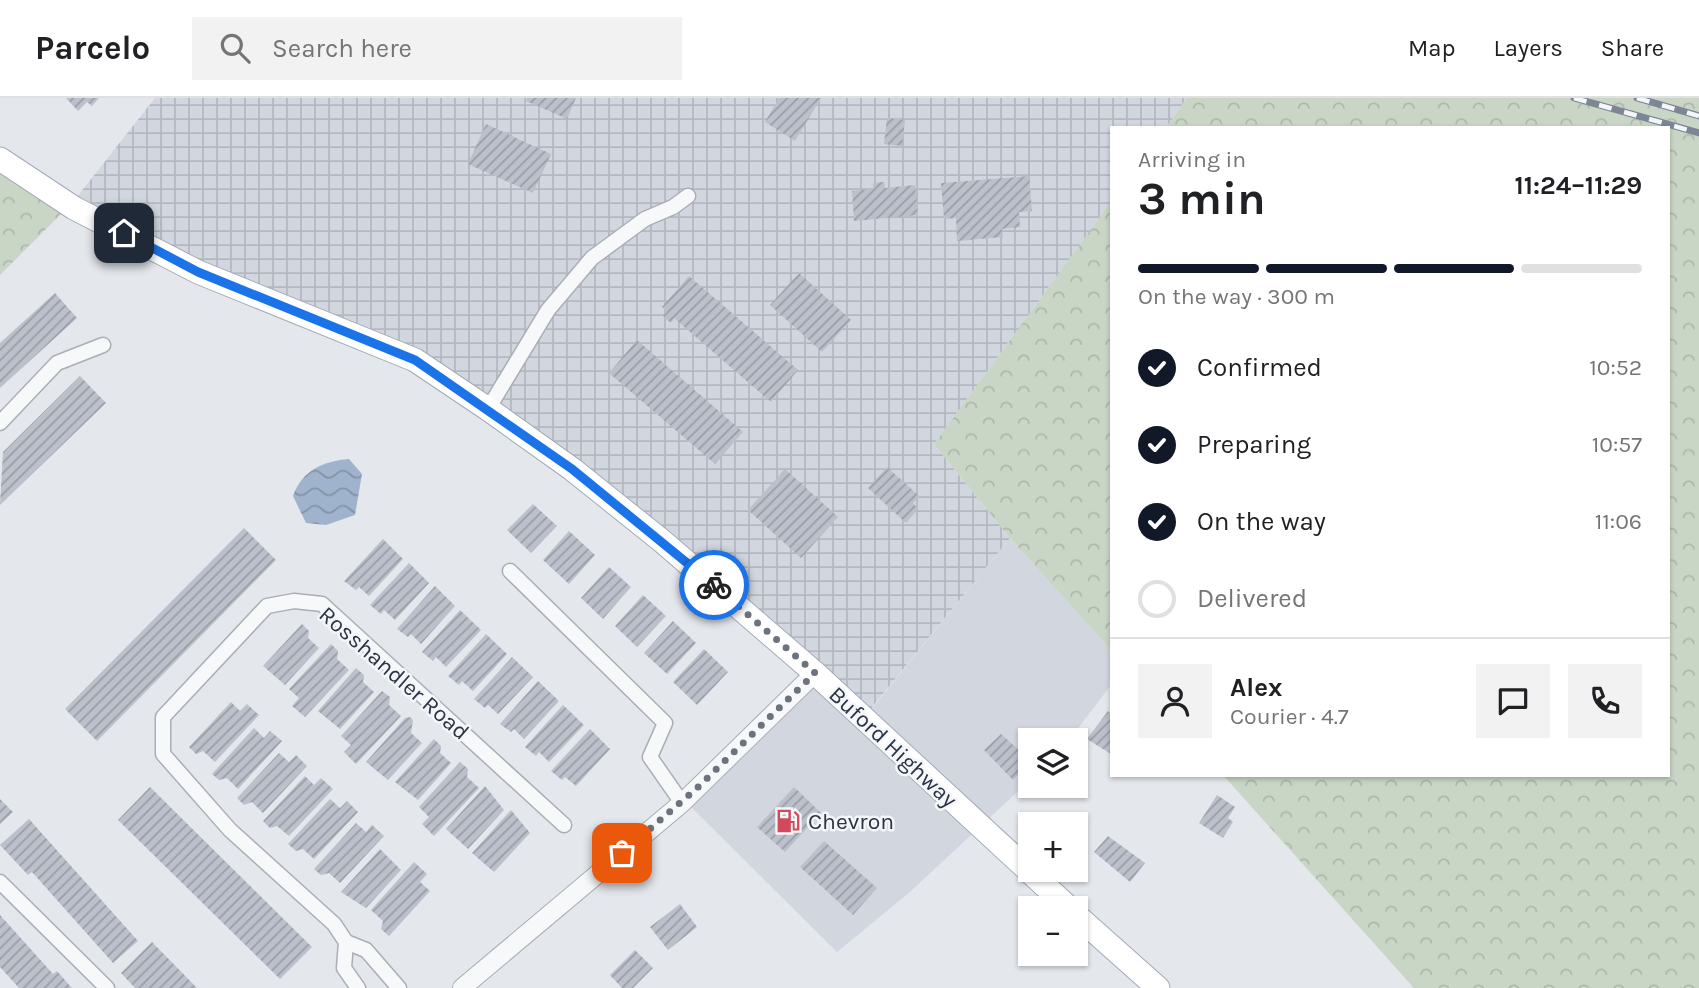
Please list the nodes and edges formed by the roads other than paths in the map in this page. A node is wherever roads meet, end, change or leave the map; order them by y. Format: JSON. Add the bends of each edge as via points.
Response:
{"nodes":[{"id":1,"x":0,"y":159,"type":"edge"},
{"id":2,"x":688,"y":196,"type":"dead end"},
{"id":3,"x":103,"y":345,"type":"dead end"},
{"id":4,"x":488,"y":409,"type":"junction"},
{"id":5,"x":0,"y":423,"type":"edge"},
{"id":6,"x":510,"y":571,"type":"dead end"},
{"id":7,"x":815,"y":673,"type":"junction"},
{"id":8,"x":682,"y":803,"type":"junction"},
{"id":9,"x":564,"y":825,"type":"dead end"},
{"id":10,"x":0,"y":883,"type":"edge"},
{"id":11,"x":1056,"y":896,"type":"edge"},
{"id":12,"x":1088,"y":926,"type":"edge"},
{"id":13,"x":346,"y":942,"type":"junction"},
{"id":14,"x":107,"y":988,"type":"edge"},
{"id":15,"x":358,"y":988,"type":"edge"},
{"id":16,"x":400,"y":988,"type":"edge"},
{"id":17,"x":462,"y":988,"type":"edge"},
{"id":18,"x":1158,"y":988,"type":"edge"}],
"edges":[{"from":1,"to":4,"type":"main road","name":"Buford Highway","via":[[74,208],[186,265],[415,360]]},
{"from":2,"to":4,"type":"street","via":[[645,219],[592,258],[548,310]]},
{"from":3,"to":5,"type":"street","via":[[57,363]]},
{"from":4,"to":7,"type":"main road","name":"Buford Highway","via":[[662,541]]},
{"from":6,"to":8,"type":"street","via":[[666,723],[649,757]]},
{"from":7,"to":8,"type":"street"},
{"from":7,"to":11,"type":"main road","name":"Buford Highway"},
{"from":8,"to":17,"type":"street"},
{"from":9,"to":13,"type":"street","name":"Rosshandler Road","via":[[322,604],[294,601],[267,606],[163,717],[163,754],[230,830],[334,924]]},
{"from":10,"to":14,"type":"street"},
{"from":12,"to":18,"type":"main road"},
{"from":13,"to":15,"type":"street","via":[[344,968]]},
{"from":13,"to":16,"type":"street","name":"Rosshandler Road","via":[[366,950]]}]}
